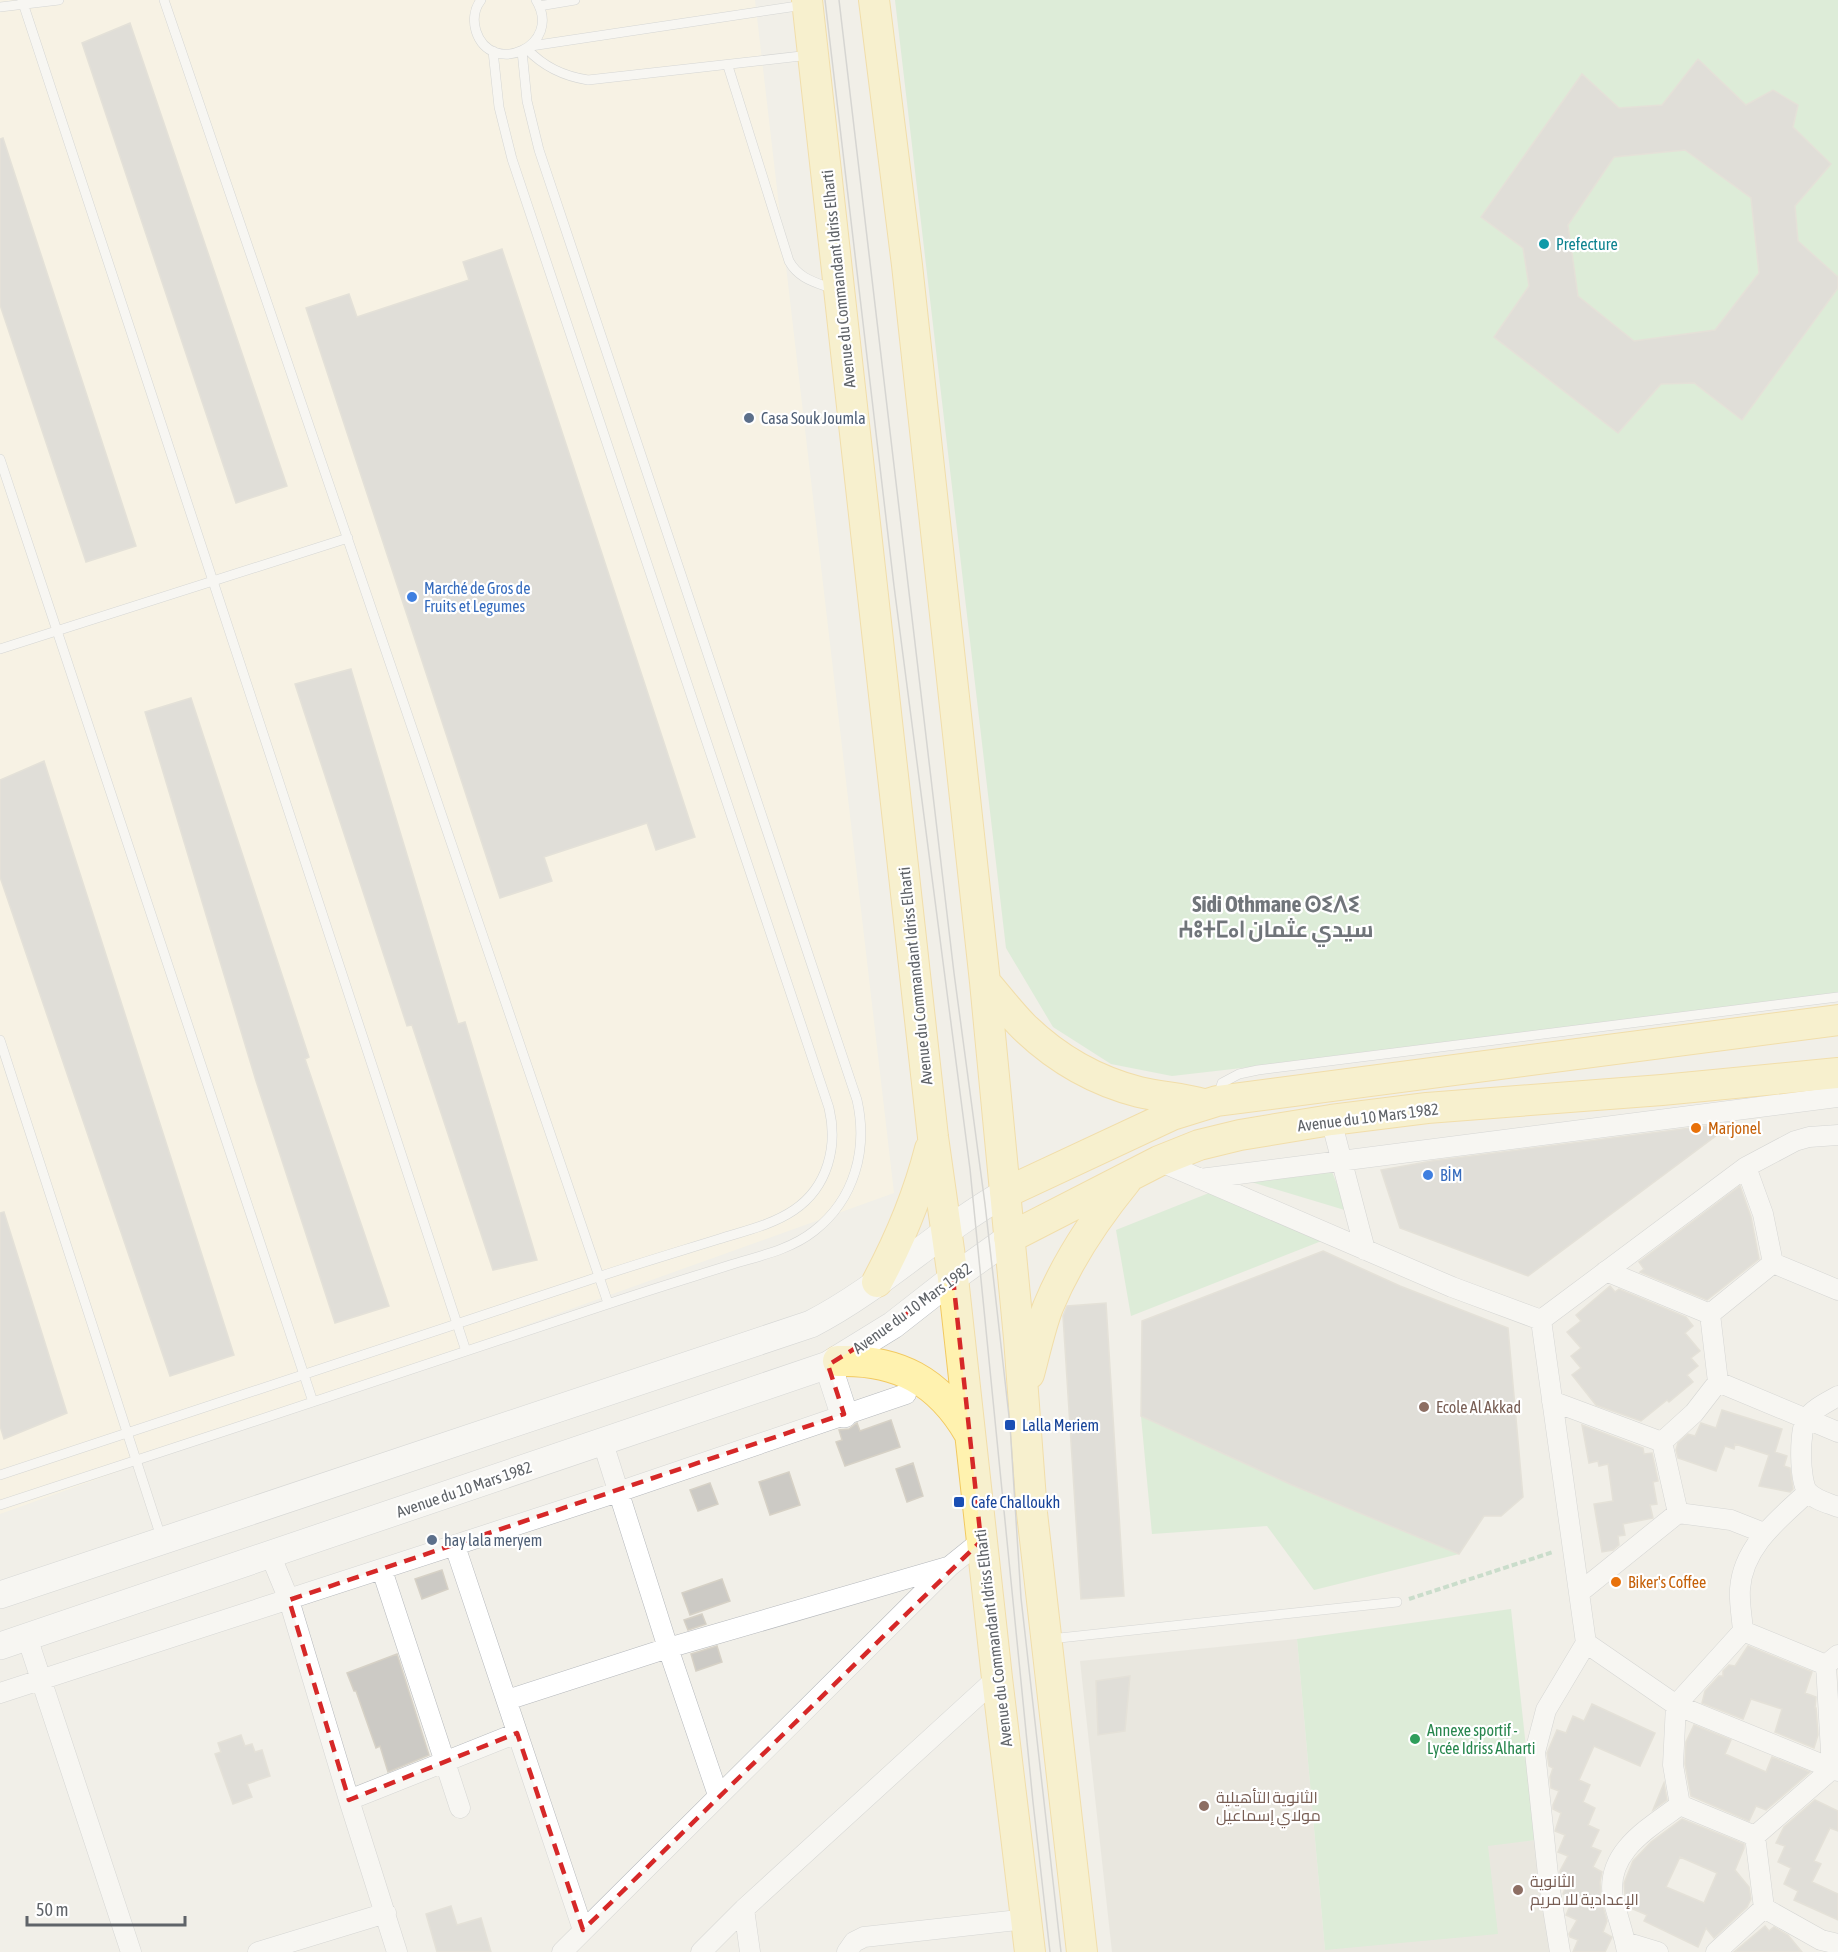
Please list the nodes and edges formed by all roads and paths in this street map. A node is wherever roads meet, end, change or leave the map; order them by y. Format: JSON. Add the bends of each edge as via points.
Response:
{"nodes":[{"id":1,"x":59,"y":0,"type":"edge"},
{"id":2,"x":164,"y":0,"type":"edge"},
{"id":3,"x":575,"y":0,"type":"edge"},
{"id":4,"x":874,"y":0,"type":"edge"},
{"id":5,"x":477,"y":1,"type":"edge"},
{"id":6,"x":23,"y":2,"type":"edge"},
{"id":7,"x":807,"y":2,"type":"edge"},
{"id":8,"x":538,"y":3,"type":"edge"},
{"id":9,"x":0,"y":7,"type":"edge"},
{"id":10,"x":526,"y":49,"type":"junction"},
{"id":11,"x":493,"y":51,"type":"junction"},
{"id":12,"x":813,"y":55,"type":"junction"},
{"id":13,"x":728,"y":66,"type":"junction"},
{"id":14,"x":839,"y":291,"type":"junction"},
{"id":15,"x":0,"y":459,"type":"edge"},
{"id":16,"x":348,"y":538,"type":"junction"},
{"id":17,"x":212,"y":581,"type":"junction"},
{"id":18,"x":57,"y":631,"type":"junction"},
{"id":19,"x":0,"y":649,"type":"edge"},
{"id":20,"x":985,"y":982,"type":"junction"},
{"id":21,"x":1838,"y":997,"type":"edge"},
{"id":22,"x":1838,"y":1020,"type":"edge"},
{"id":23,"x":0,"y":1040,"type":"edge"},
{"id":24,"x":1838,"y":1073,"type":"edge"},
{"id":25,"x":1838,"y":1097,"type":"edge"},
{"id":26,"x":1210,"y":1103,"type":"junction"},
{"id":27,"x":1331,"y":1120,"type":"junction"},
{"id":28,"x":1838,"y":1135,"type":"edge"},
{"id":29,"x":933,"y":1137,"type":"junction"},
{"id":30,"x":1159,"y":1161,"type":"junction"},
{"id":31,"x":1342,"y":1161,"type":"junction"},
{"id":32,"x":1746,"y":1167,"type":"junction"},
{"id":33,"x":1132,"y":1174,"type":"junction"},
{"id":34,"x":1200,"y":1179,"type":"junction"},
{"id":35,"x":1005,"y":1193,"type":"junction"},
{"id":36,"x":946,"y":1231,"type":"junction"},
{"id":37,"x":1009,"y":1238,"type":"junction"},
{"id":38,"x":1365,"y":1250,"type":"junction"},
{"id":39,"x":1773,"y":1263,"type":"junction"},
{"id":40,"x":1606,"y":1271,"type":"junction"},
{"id":41,"x":600,"y":1276,"type":"junction"},
{"id":42,"x":953,"y":1278,"type":"junction"},
{"id":43,"x":877,"y":1282,"type":"junction"},
{"id":44,"x":1838,"y":1290,"type":"edge"},
{"id":45,"x":608,"y":1303,"type":"junction"},
{"id":46,"x":1710,"y":1314,"type":"junction"},
{"id":47,"x":1541,"y":1320,"type":"junction"},
{"id":48,"x":457,"y":1324,"type":"junction"},
{"id":49,"x":466,"y":1351,"type":"junction"},
{"id":50,"x":833,"y":1363,"type":"junction"},
{"id":51,"x":304,"y":1375,"type":"junction"},
{"id":52,"x":1718,"y":1382,"type":"junction"},
{"id":53,"x":906,"y":1394,"type":"dead end"},
{"id":54,"x":1023,"y":1396,"type":"junction"},
{"id":55,"x":1838,"y":1396,"type":"edge"},
{"id":56,"x":1552,"y":1401,"type":"junction"},
{"id":57,"x":313,"y":1402,"type":"junction"},
{"id":58,"x":844,"y":1414,"type":"junction"},
{"id":59,"x":1806,"y":1419,"type":"junction"},
{"id":60,"x":1838,"y":1432,"type":"edge"},
{"id":61,"x":969,"y":1433,"type":"junction"},
{"id":62,"x":127,"y":1434,"type":"junction"},
{"id":63,"x":1662,"y":1442,"type":"junction"},
{"id":64,"x":603,"y":1443,"type":"junction"},
{"id":65,"x":136,"y":1461,"type":"junction"},
{"id":66,"x":0,"y":1475,"type":"edge"},
{"id":67,"x":618,"y":1492,"type":"junction"},
{"id":68,"x":1808,"y":1492,"type":"junction"},
{"id":69,"x":0,"y":1505,"type":"edge"},
{"id":70,"x":1838,"y":1507,"type":"edge"},
{"id":71,"x":1678,"y":1513,"type":"junction"},
{"id":72,"x":1764,"y":1533,"type":"junction"},
{"id":73,"x":162,"y":1540,"type":"junction"},
{"id":74,"x":981,"y":1541,"type":"junction"},
{"id":75,"x":1573,"y":1545,"type":"junction"},
{"id":76,"x":455,"y":1546,"type":"junction"},
{"id":77,"x":270,"y":1554,"type":"junction"},
{"id":78,"x":950,"y":1566,"type":"junction"},
{"id":79,"x":382,"y":1570,"type":"junction"},
{"id":80,"x":1580,"y":1592,"type":"junction"},
{"id":81,"x":0,"y":1594,"type":"edge"},
{"id":82,"x":289,"y":1600,"type":"junction"},
{"id":83,"x":1397,"y":1602,"type":"joint"},
{"id":84,"x":1743,"y":1631,"type":"junction"},
{"id":85,"x":27,"y":1637,"type":"junction"},
{"id":86,"x":1046,"y":1639,"type":"junction"},
{"id":87,"x":1586,"y":1643,"type":"junction"},
{"id":88,"x":0,"y":1646,"type":"edge"},
{"id":89,"x":668,"y":1648,"type":"junction"},
{"id":90,"x":1832,"y":1660,"type":"edge"},
{"id":91,"x":997,"y":1678,"type":"junction"},
{"id":92,"x":41,"y":1679,"type":"junction"},
{"id":93,"x":0,"y":1693,"type":"edge"},
{"id":94,"x":507,"y":1700,"type":"junction"},
{"id":95,"x":1676,"y":1705,"type":"junction"},
{"id":96,"x":517,"y":1733,"type":"junction"},
{"id":97,"x":445,"y":1764,"type":"junction"},
{"id":98,"x":1835,"y":1770,"type":"edge"},
{"id":99,"x":718,"y":1795,"type":"junction"},
{"id":100,"x":349,"y":1800,"type":"junction"},
{"id":101,"x":1680,"y":1805,"type":"junction"},
{"id":102,"x":459,"y":1808,"type":"dead end"},
{"id":103,"x":1755,"y":1836,"type":"junction"},
{"id":104,"x":1764,"y":1908,"type":"junction"},
{"id":105,"x":744,"y":1910,"type":"junction"},
{"id":106,"x":386,"y":1913,"type":"junction"},
{"id":107,"x":1027,"y":1919,"type":"junction"},
{"id":108,"x":583,"y":1930,"type":"junction"},
{"id":109,"x":1838,"y":1944,"type":"edge"},
{"id":110,"x":1626,"y":1947,"type":"edge"},
{"id":111,"x":131,"y":1952,"type":"edge"},
{"id":112,"x":258,"y":1952,"type":"edge"},
{"id":113,"x":397,"y":1952,"type":"edge"},
{"id":114,"x":562,"y":1952,"type":"edge"},
{"id":115,"x":701,"y":1952,"type":"edge"},
{"id":116,"x":750,"y":1952,"type":"edge"},
{"id":117,"x":847,"y":1952,"type":"edge"},
{"id":118,"x":1030,"y":1952,"type":"edge"},
{"id":119,"x":1082,"y":1952,"type":"edge"},
{"id":120,"x":1560,"y":1952,"type":"edge"},
{"id":121,"x":1658,"y":1952,"type":"edge"},
{"id":122,"x":1716,"y":1952,"type":"edge"}],
"edges":[{"from":1,"to":6,"type":"lane"},
{"from":2,"to":16,"type":"lane"},
{"from":3,"to":8,"type":"lane"},
{"from":4,"to":20,"type":"main road","via":[[907,265]]},
{"from":5,"to":11,"type":"lane","via":[[474,25],[484,45]]},
{"from":6,"to":9,"type":"lane"},
{"from":6,"to":17,"type":"lane"},
{"from":7,"to":10,"type":"lane"},
{"from":7,"to":12,"type":"main road","name":"Avenue du Commandant Idriss Elharti"},
{"from":8,"to":10,"type":"lane","via":[[542,27]]},
{"from":10,"to":11,"type":"lane","via":[[502,54]]},
{"from":10,"to":13,"type":"lane","via":[[558,73],[588,80]]},
{"from":10,"to":45,"type":"lane","via":[[527,102],[539,150],[861,1117],[860,1153],[850,1187],[840,1204],[813,1232],[779,1250]]},
{"from":11,"to":41,"type":"lane","via":[[499,107],[512,159],[832,1121],[832,1149],[824,1174],[796,1209],[770,1223]]},
{"from":12,"to":13,"type":"lane"},
{"from":12,"to":14,"type":"main road","name":"Avenue du Commandant Idriss Elharti"},
{"from":13,"to":14,"type":"lane","via":[[789,261],[804,278]]},
{"from":14,"to":29,"type":"main road","name":"Avenue du Commandant Idriss Elharti"},
{"from":15,"to":18,"type":"lane"},
{"from":16,"to":17,"type":"lane"},
{"from":16,"to":41,"type":"lane"},
{"from":17,"to":18,"type":"lane"},
{"from":17,"to":48,"type":"lane"},
{"from":18,"to":19,"type":"lane"},
{"from":18,"to":51,"type":"lane"},
{"from":20,"to":26,"type":"main road","via":[[1024,1028],[1078,1068],[1141,1092]]},
{"from":20,"to":35,"type":"main road"},
{"from":21,"to":26,"type":"lane","via":[[1258,1070],[1222,1083]]},
{"from":22,"to":26,"type":"main road"},
{"from":23,"to":62,"type":"lane"},
{"from":24,"to":27,"type":"main road","name":"Avenue du 10 Mars 1982","via":[[1427,1108]]},
{"from":25,"to":31,"type":"street"},
{"from":26,"to":35,"type":"main road","via":[[1172,1115]]},
{"from":27,"to":30,"type":"main road","name":"Avenue du 10 Mars 1982","via":[[1224,1139]]},
{"from":27,"to":31,"type":"street"},
{"from":28,"to":32,"type":"street","via":[[1795,1141]]},
{"from":29,"to":36,"type":"main road","name":"Avenue du Commandant Idriss Elharti"},
{"from":29,"to":43,"type":"main road","via":[[909,1216]]},
{"from":30,"to":33,"type":"main road","name":"Avenue du 10 Mars 1982"},
{"from":30,"to":34,"type":"street"},
{"from":31,"to":34,"type":"street"},
{"from":31,"to":38,"type":"street"},
{"from":32,"to":39,"type":"street","via":[[1763,1214]]},
{"from":32,"to":40,"type":"street"},
{"from":33,"to":37,"type":"main road","name":"Avenue du 10 Mars 1982"},
{"from":33,"to":54,"type":"main road","via":[[1090,1228],[1059,1283],[1047,1309]]},
{"from":34,"to":38,"type":"street"},
{"from":35,"to":36,"type":"main road"},
{"from":35,"to":37,"type":"main road"},
{"from":36,"to":42,"type":"main road","name":"Avenue du Commandant Idriss Elharti"},
{"from":36,"to":43,"type":"main road"},
{"from":37,"to":42,"type":"main road","name":"Avenue du 10 Mars 1982"},
{"from":37,"to":54,"type":"main road"},
{"from":38,"to":47,"type":"street"},
{"from":39,"to":44,"type":"street"},
{"from":39,"to":46,"type":"street"},
{"from":40,"to":46,"type":"street"},
{"from":40,"to":47,"type":"street"},
{"from":41,"to":45,"type":"lane"},
{"from":41,"to":48,"type":"lane"},
{"from":42,"to":50,"type":"main road","name":"Avenue du 10 Mars 1982","via":[[893,1325]]},
{"from":42,"to":61,"type":"main road","name":"Avenue du Commandant Idriss Elharti"},
{"from":43,"to":73,"type":"main road","via":[[811,1324]]},
{"from":45,"to":49,"type":"lane"},
{"from":46,"to":52,"type":"street"},
{"from":47,"to":56,"type":"street"},
{"from":48,"to":49,"type":"lane"},
{"from":48,"to":51,"type":"lane"},
{"from":49,"to":57,"type":"lane"},
{"from":50,"to":58,"type":"main road"},
{"from":50,"to":61,"type":"main road","via":[[878,1363],[915,1376],[947,1401]]},
{"from":50,"to":64,"type":"main road","name":"Avenue du 10 Mars 1982"},
{"from":51,"to":57,"type":"lane"},
{"from":51,"to":62,"type":"lane"},
{"from":52,"to":59,"type":"street"},
{"from":52,"to":63,"type":"street","via":[[1694,1413]]},
{"from":53,"to":58,"type":"street"},
{"from":54,"to":86,"type":"main road"},
{"from":55,"to":59,"type":"street"},
{"from":56,"to":63,"type":"street"},
{"from":56,"to":75,"type":"street"},
{"from":57,"to":65,"type":"lane"},
{"from":58,"to":67,"type":"street"},
{"from":59,"to":60,"type":"street"},
{"from":59,"to":68,"type":"street","via":[[1802,1480]]},
{"from":61,"to":74,"type":"main road","name":"Avenue du Commandant Idriss Elharti"},
{"from":62,"to":65,"type":"lane"},
{"from":62,"to":66,"type":"lane"},
{"from":63,"to":71,"type":"street"},
{"from":64,"to":67,"type":"street"},
{"from":64,"to":77,"type":"main road","name":"Avenue du 10 Mars 1982"},
{"from":65,"to":69,"type":"lane"},
{"from":65,"to":73,"type":"lane"},
{"from":67,"to":76,"type":"street"},
{"from":67,"to":89,"type":"street"},
{"from":68,"to":70,"type":"street"},
{"from":68,"to":72,"type":"street"},
{"from":71,"to":72,"type":"street","via":[[1731,1520]]},
{"from":71,"to":80,"type":"street"},
{"from":72,"to":84,"type":"street","via":[[1741,1580]]},
{"from":73,"to":81,"type":"main road"},
{"from":74,"to":78,"type":"street"},
{"from":74,"to":91,"type":"main road","name":"Avenue du Commandant Idriss Elharti"},
{"from":75,"to":80,"type":"street"},
{"from":75,"to":83,"type":"path"},
{"from":76,"to":79,"type":"street"},
{"from":76,"to":94,"type":"street"},
{"from":77,"to":82,"type":"street"},
{"from":77,"to":85,"type":"main road","name":"Avenue du 10 Mars 1982"},
{"from":78,"to":89,"type":"street"},
{"from":78,"to":99,"type":"street"},
{"from":79,"to":82,"type":"street"},
{"from":79,"to":97,"type":"street"},
{"from":80,"to":87,"type":"street"},
{"from":82,"to":92,"type":"street"},
{"from":82,"to":100,"type":"street"},
{"from":83,"to":86,"type":"lane"},
{"from":84,"to":90,"type":"street"},
{"from":84,"to":95,"type":"street"},
{"from":85,"to":88,"type":"main road","name":"Avenue du 10 Mars 1982"},
{"from":85,"to":92,"type":"street"},
{"from":86,"to":119,"type":"main road"},
{"from":87,"to":95,"type":"street"},
{"from":87,"to":120,"type":"street","via":[[1546,1710],[1535,1752]]},
{"from":89,"to":94,"type":"street"},
{"from":89,"to":99,"type":"street"},
{"from":90,"to":98,"type":"street"},
{"from":91,"to":105,"type":"street"},
{"from":91,"to":107,"type":"main road","name":"Avenue du Commandant Idriss Elharti"},
{"from":92,"to":93,"type":"street"},
{"from":92,"to":111,"type":"street"},
{"from":94,"to":96,"type":"street"},
{"from":95,"to":98,"type":"street"},
{"from":95,"to":101,"type":"street","via":[[1673,1765]]},
{"from":96,"to":97,"type":"street"},
{"from":96,"to":108,"type":"street"},
{"from":97,"to":100,"type":"street"},
{"from":97,"to":102,"type":"street"},
{"from":98,"to":103,"type":"street"},
{"from":99,"to":108,"type":"street"},
{"from":100,"to":106,"type":"street"},
{"from":101,"to":103,"type":"street"},
{"from":101,"to":110,"type":"street","via":[[1635,1838],[1619,1861],[1613,1896]]},
{"from":103,"to":104,"type":"street"},
{"from":104,"to":109,"type":"street","via":[[1821,1940]]},
{"from":104,"to":122,"type":"street"},
{"from":105,"to":115,"type":"street"},
{"from":105,"to":116,"type":"street"},
{"from":106,"to":112,"type":"street"},
{"from":106,"to":113,"type":"street"},
{"from":107,"to":117,"type":"street","via":[[864,1937]]},
{"from":107,"to":118,"type":"main road","name":"Avenue du Commandant Idriss Elharti"},
{"from":108,"to":114,"type":"street"},
{"from":110,"to":121,"type":"street"}]}
